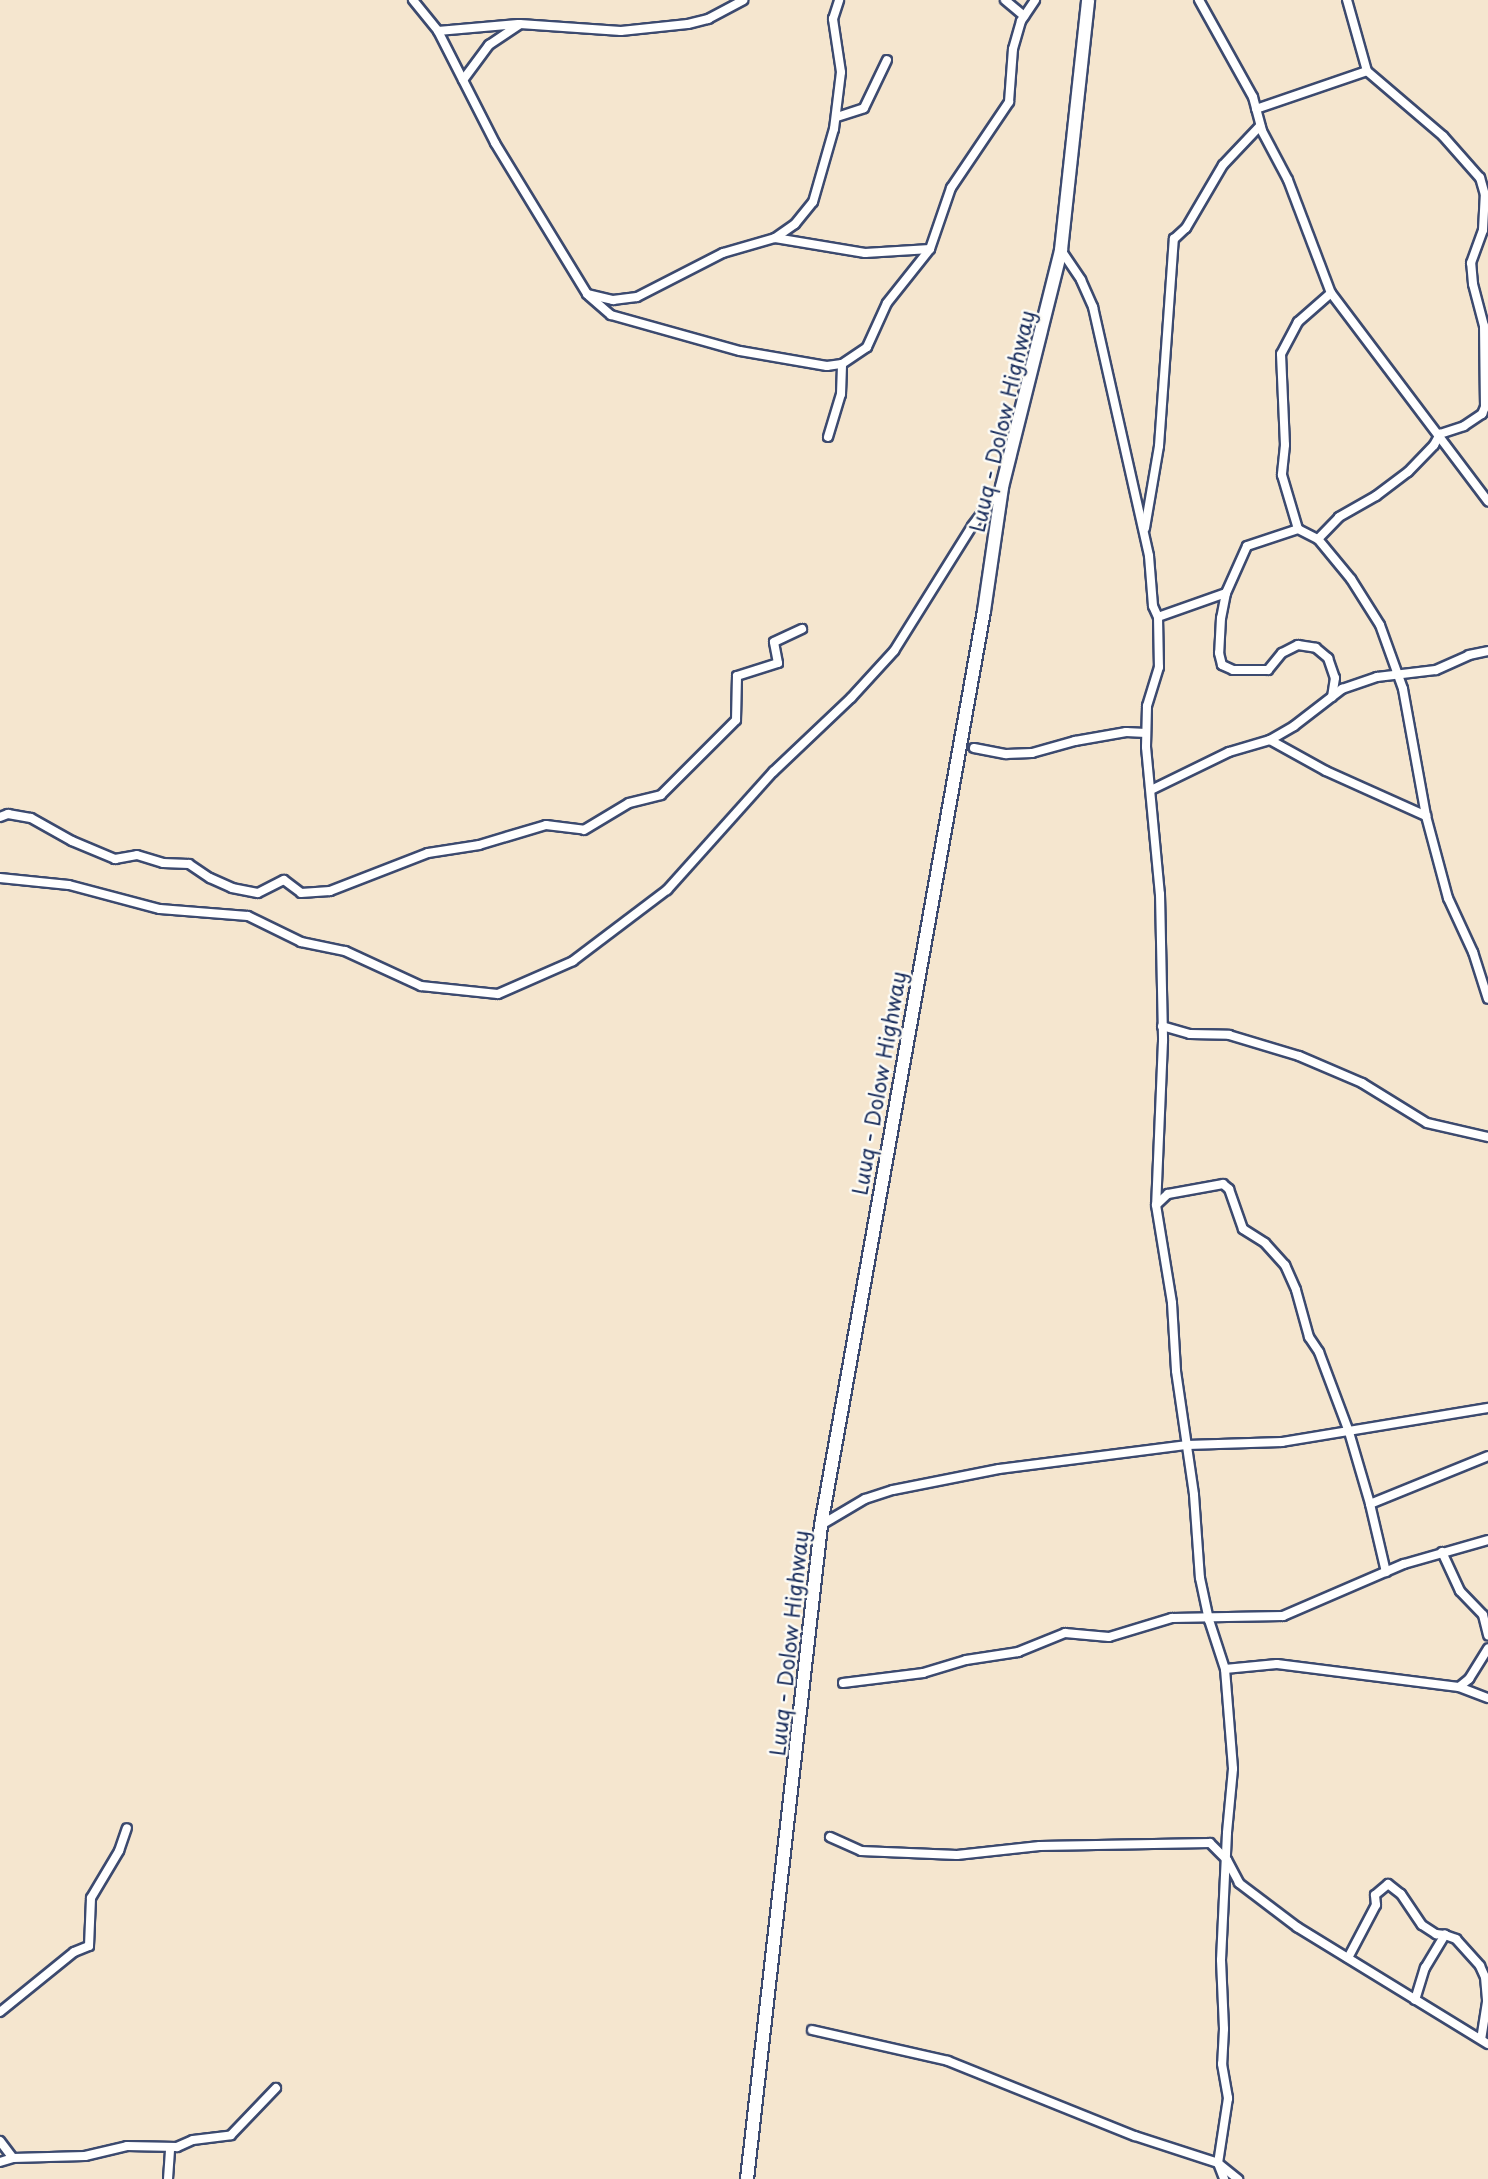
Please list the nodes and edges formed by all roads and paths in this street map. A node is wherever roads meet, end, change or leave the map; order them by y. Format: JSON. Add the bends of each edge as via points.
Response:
{"nodes":[{"id":1,"x":413,"y":0,"type":"edge"},
{"id":2,"x":743,"y":0,"type":"edge"},
{"id":3,"x":839,"y":0,"type":"edge"},
{"id":4,"x":1005,"y":0,"type":"edge"},
{"id":5,"x":1035,"y":0,"type":"edge"},
{"id":6,"x":1088,"y":0,"type":"edge"},
{"id":7,"x":1199,"y":0,"type":"edge"},
{"id":8,"x":1347,"y":0,"type":"edge"},
{"id":9,"x":1024,"y":16,"type":"junction"},
{"id":10,"x":520,"y":24,"type":"junction"},
{"id":11,"x":438,"y":31,"type":"junction"},
{"id":12,"x":887,"y":60,"type":"dead end"},
{"id":13,"x":1367,"y":71,"type":"junction"},
{"id":14,"x":463,"y":80,"type":"junction"},
{"id":15,"x":1256,"y":109,"type":"junction"},
{"id":16,"x":837,"y":117,"type":"junction"},
{"id":17,"x":1261,"y":126,"type":"junction"},
{"id":18,"x":775,"y":237,"type":"junction"},
{"id":19,"x":930,"y":249,"type":"junction"},
{"id":20,"x":1061,"y":250,"type":"junction"},
{"id":21,"x":1331,"y":293,"type":"junction"},
{"id":22,"x":587,"y":294,"type":"junction"},
{"id":23,"x":842,"y":364,"type":"junction"},
{"id":24,"x":1440,"y":434,"type":"junction"},
{"id":25,"x":828,"y":437,"type":"dead end"},
{"id":26,"x":1002,"y":487,"type":"junction"},
{"id":27,"x":1488,"y":501,"type":"edge"},
{"id":28,"x":1298,"y":529,"type":"junction"},
{"id":29,"x":1144,"y":534,"type":"junction"},
{"id":30,"x":1318,"y":539,"type":"junction"},
{"id":31,"x":1226,"y":593,"type":"junction"},
{"id":32,"x":1158,"y":617,"type":"junction"},
{"id":33,"x":802,"y":629,"type":"dead end"},
{"id":34,"x":1488,"y":651,"type":"edge"},
{"id":35,"x":1397,"y":673,"type":"junction"},
{"id":36,"x":1332,"y":697,"type":"junction"},
{"id":37,"x":1146,"y":733,"type":"junction"},
{"id":38,"x":1270,"y":740,"type":"junction"},
{"id":39,"x":974,"y":748,"type":"dead end"},
{"id":40,"x":1151,"y":790,"type":"junction"},
{"id":41,"x":1426,"y":816,"type":"junction"},
{"id":42,"x":0,"y":817,"type":"edge"},
{"id":43,"x":0,"y":878,"type":"edge"},
{"id":44,"x":1488,"y":999,"type":"edge"},
{"id":45,"x":1162,"y":1026,"type":"junction"},
{"id":46,"x":1488,"y":1137,"type":"edge"},
{"id":47,"x":1156,"y":1205,"type":"junction"},
{"id":48,"x":1488,"y":1408,"type":"edge"},
{"id":49,"x":1349,"y":1432,"type":"junction"},
{"id":50,"x":1187,"y":1445,"type":"junction"},
{"id":51,"x":1488,"y":1456,"type":"edge"},
{"id":52,"x":1370,"y":1504,"type":"junction"},
{"id":53,"x":821,"y":1525,"type":"junction"},
{"id":54,"x":1488,"y":1540,"type":"edge"},
{"id":55,"x":1442,"y":1552,"type":"junction"},
{"id":56,"x":1385,"y":1572,"type":"junction"},
{"id":57,"x":1209,"y":1620,"type":"junction"},
{"id":58,"x":1488,"y":1635,"type":"edge"},
{"id":59,"x":1488,"y":1649,"type":"edge"},
{"id":60,"x":1225,"y":1669,"type":"junction"},
{"id":61,"x":843,"y":1683,"type":"dead end"},
{"id":62,"x":1459,"y":1687,"type":"junction"},
{"id":63,"x":1488,"y":1698,"type":"edge"},
{"id":64,"x":127,"y":1828,"type":"dead end"},
{"id":65,"x":830,"y":1837,"type":"dead end"},
{"id":66,"x":1227,"y":1860,"type":"junction"},
{"id":67,"x":1445,"y":1935,"type":"junction"},
{"id":68,"x":1348,"y":1958,"type":"junction"},
{"id":69,"x":1486,"y":1973,"type":"edge"},
{"id":70,"x":1415,"y":2000,"type":"junction"},
{"id":71,"x":0,"y":2012,"type":"edge"},
{"id":72,"x":812,"y":2030,"type":"dead end"},
{"id":73,"x":1485,"y":2041,"type":"edge"},
{"id":74,"x":276,"y":2088,"type":"dead end"},
{"id":75,"x":0,"y":2141,"type":"edge"},
{"id":76,"x":170,"y":2147,"type":"junction"},
{"id":77,"x":13,"y":2158,"type":"junction"},
{"id":78,"x":0,"y":2162,"type":"edge"},
{"id":79,"x":1218,"y":2163,"type":"junction"},
{"id":80,"x":167,"y":2179,"type":"edge"},
{"id":81,"x":747,"y":2179,"type":"edge"},
{"id":82,"x":1224,"y":2179,"type":"edge"},
{"id":83,"x":1238,"y":2179,"type":"edge"}],
"edges":[{"from":1,"to":11,"type":"street"},
{"from":2,"to":10,"type":"street","via":[[688,24],[621,31]]},
{"from":3,"to":16,"type":"street","via":[[833,19],[841,72]]},
{"from":4,"to":9,"type":"street"},
{"from":5,"to":9,"type":"street"},
{"from":6,"to":20,"type":"main road","name":"Luuq - Dolow Highway"},
{"from":7,"to":15,"type":"street"},
{"from":8,"to":13,"type":"street"},
{"from":9,"to":19,"type":"street","via":[[1013,49],[1009,102],[951,188]]},
{"from":10,"to":11,"type":"street"},
{"from":10,"to":14,"type":"street","via":[[489,45]]},
{"from":11,"to":14,"type":"street"},
{"from":12,"to":16,"type":"street","via":[[864,108]]},
{"from":13,"to":15,"type":"street"},
{"from":13,"to":24,"type":"street","via":[[1443,136],[1480,178],[1485,195],[1483,230],[1471,262],[1484,326],[1485,407],[1482,415],[1464,426]]},
{"from":14,"to":22,"type":"street","via":[[495,143]]},
{"from":15,"to":17,"type":"street"},
{"from":16,"to":18,"type":"street","via":[[813,202]]},
{"from":17,"to":21,"type":"street","via":[[1288,180]]},
{"from":17,"to":29,"type":"street","via":[[1223,165],[1186,228],[1174,239],[1159,446]]},
{"from":18,"to":19,"type":"street","via":[[865,253]]},
{"from":18,"to":22,"type":"street","via":[[723,253],[637,297],[613,300]]},
{"from":19,"to":23,"type":"street","via":[[887,303],[867,347]]},
{"from":20,"to":26,"type":"main road","name":"Luuq - Dolow Highway"},
{"from":20,"to":29,"type":"street","via":[[1093,307]]},
{"from":21,"to":24,"type":"street"},
{"from":21,"to":28,"type":"street","via":[[1298,322],[1281,354],[1282,475]]},
{"from":22,"to":23,"type":"street","via":[[611,315],[740,351],[827,366]]},
{"from":23,"to":25,"type":"street","via":[[841,394]]},
{"from":24,"to":27,"type":"street"},
{"from":24,"to":30,"type":"street","via":[[1408,472],[1339,517]]},
{"from":26,"to":43,"type":"street","via":[[972,526],[894,651],[773,772],[667,890],[573,961],[498,994],[421,986],[345,951],[301,942],[248,916],[160,909],[69,885]]},
{"from":26,"to":53,"type":"main road","name":"Luuq - Dolow Highway","via":[[984,611]]},
{"from":28,"to":30,"type":"street"},
{"from":28,"to":31,"type":"street","via":[[1247,546]]},
{"from":29,"to":32,"type":"street"},
{"from":30,"to":35,"type":"street","via":[[1380,625]]},
{"from":31,"to":32,"type":"street"},
{"from":31,"to":36,"type":"street","via":[[1219,653],[1222,665],[1233,670],[1268,670],[1282,653],[1297,645],[1316,648],[1328,658],[1335,678]]},
{"from":32,"to":37,"type":"street","via":[[1159,667],[1147,706]]},
{"from":33,"to":42,"type":"street","via":[[774,642],[778,663],[737,676],[736,720],[661,795],[629,803],[584,830],[546,825],[479,845],[428,853],[330,891],[301,893],[284,880],[258,893],[232,888],[189,864],[136,855],[116,859],[31,818]]},
{"from":34,"to":35,"type":"street","via":[[1436,670]]},
{"from":35,"to":36,"type":"street","via":[[1342,689]]},
{"from":35,"to":41,"type":"street"},
{"from":36,"to":38,"type":"street"},
{"from":37,"to":39,"type":"street","via":[[1126,732],[1032,753]]},
{"from":37,"to":40,"type":"street"},
{"from":38,"to":40,"type":"street","via":[[1229,752]]},
{"from":38,"to":41,"type":"street"},
{"from":40,"to":45,"type":"street","via":[[1160,894]]},
{"from":41,"to":44,"type":"street","via":[[1448,898],[1473,951]]},
{"from":45,"to":46,"type":"street","via":[[1190,1034],[1229,1035],[1299,1056],[1377,1091],[1427,1123]]},
{"from":45,"to":47,"type":"street"},
{"from":47,"to":49,"type":"street","via":[[1168,1194],[1192,1188],[1223,1184],[1228,1189],[1243,1228],[1285,1265]]},
{"from":47,"to":50,"type":"street"},
{"from":48,"to":49,"type":"street"},
{"from":49,"to":50,"type":"street","via":[[1282,1443]]},
{"from":49,"to":52,"type":"street"},
{"from":50,"to":53,"type":"street","via":[[999,1469],[893,1490],[865,1499]]},
{"from":50,"to":57,"type":"street","via":[[1200,1578]]},
{"from":51,"to":52,"type":"street"},
{"from":52,"to":56,"type":"street"},
{"from":53,"to":81,"type":"main road","name":"Luuq - Dolow Highway"},
{"from":54,"to":55,"type":"street"},
{"from":55,"to":56,"type":"street"},
{"from":55,"to":58,"type":"street","via":[[1460,1591],[1483,1615]]},
{"from":56,"to":57,"type":"street","via":[[1283,1616]]},
{"from":57,"to":60,"type":"street"},
{"from":57,"to":61,"type":"street","via":[[1172,1618],[1109,1637],[1065,1633],[1018,1652],[923,1673]]},
{"from":59,"to":62,"type":"street"},
{"from":60,"to":62,"type":"street","via":[[1277,1664]]},
{"from":60,"to":66,"type":"street","via":[[1233,1769]]},
{"from":62,"to":63,"type":"street"},
{"from":64,"to":71,"type":"street","via":[[91,1898],[89,1946],[74,1952]]},
{"from":65,"to":66,"type":"street","via":[[861,1851],[957,1854],[1040,1846],[1210,1843]]},
{"from":66,"to":68,"type":"street","via":[[1239,1883]]},
{"from":66,"to":79,"type":"street","via":[[1221,1960],[1222,2064],[1228,2098]]},
{"from":67,"to":68,"type":"street","via":[[1422,1925],[1401,1894],[1388,1884],[1375,1895],[1376,1905]]},
{"from":67,"to":69,"type":"street","via":[[1456,1939]]},
{"from":67,"to":70,"type":"street","via":[[1425,1968]]},
{"from":68,"to":70,"type":"street"},
{"from":69,"to":73,"type":"street"},
{"from":70,"to":73,"type":"street"},
{"from":72,"to":79,"type":"street","via":[[948,2061],[1135,2136]]},
{"from":74,"to":76,"type":"street","via":[[231,2135]]},
{"from":75,"to":77,"type":"street"},
{"from":76,"to":77,"type":"street","via":[[127,2146],[85,2156]]},
{"from":76,"to":80,"type":"street"},
{"from":77,"to":78,"type":"street"},
{"from":79,"to":82,"type":"street"},
{"from":79,"to":83,"type":"street"}]}
